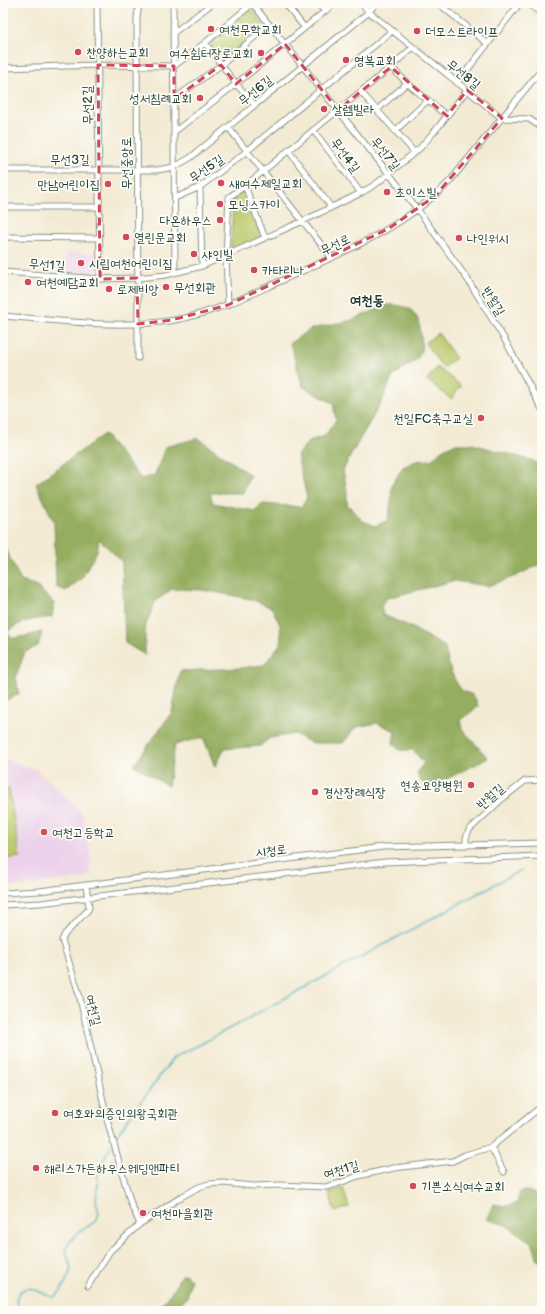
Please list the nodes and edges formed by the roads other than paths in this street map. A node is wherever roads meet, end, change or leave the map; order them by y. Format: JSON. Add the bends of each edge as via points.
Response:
{"nodes":[{"id":1,"x":97,"y":3,"type":"edge"},
{"id":2,"x":139,"y":3,"type":"edge"},
{"id":3,"x":173,"y":3,"type":"edge"},
{"id":4,"x":212,"y":3,"type":"edge"},
{"id":5,"x":252,"y":3,"type":"edge"},
{"id":6,"x":285,"y":3,"type":"edge"},
{"id":7,"x":318,"y":3,"type":"edge"},
{"id":8,"x":335,"y":3,"type":"edge"},
{"id":9,"x":361,"y":3,"type":"edge"},
{"id":10,"x":376,"y":3,"type":"edge"},
{"id":11,"x":438,"y":3,"type":"edge"},
{"id":12,"x":520,"y":3,"type":"edge"},
{"id":13,"x":528,"y":3,"type":"edge"},
{"id":14,"x":324,"y":11,"type":"junction"},
{"id":15,"x":369,"y":12,"type":"junction"},
{"id":16,"x":542,"y":14,"type":"edge"},
{"id":17,"x":269,"y":25,"type":"junction"},
{"id":18,"x":304,"y":27,"type":"junction"},
{"id":19,"x":392,"y":31,"type":"junction"},
{"id":20,"x":173,"y":33,"type":"junction"},
{"id":21,"x":205,"y":43,"type":"junction"},
{"id":22,"x":285,"y":44,"type":"junction"},
{"id":23,"x":488,"y":44,"type":"junction"},
{"id":24,"x":413,"y":47,"type":"junction"},
{"id":25,"x":98,"y":65,"type":"junction"},
{"id":26,"x":221,"y":65,"type":"junction"},
{"id":27,"x":137,"y":66,"type":"junction"},
{"id":28,"x":174,"y":66,"type":"junction"},
{"id":29,"x":302,"y":66,"type":"junction"},
{"id":30,"x":391,"y":67,"type":"junction"},
{"id":31,"x":3,"y":68,"type":"edge"},
{"id":32,"x":542,"y":69,"type":"edge"},
{"id":33,"x":407,"y":83,"type":"junction"},
{"id":34,"x":457,"y":83,"type":"junction"},
{"id":35,"x":236,"y":84,"type":"junction"},
{"id":36,"x":321,"y":90,"type":"junction"},
{"id":37,"x":467,"y":90,"type":"junction"},
{"id":38,"x":361,"y":92,"type":"junction"},
{"id":39,"x":174,"y":99,"type":"junction"},
{"id":40,"x":428,"y":100,"type":"junction"},
{"id":41,"x":255,"y":105,"type":"junction"},
{"id":42,"x":3,"y":108,"type":"edge"},
{"id":43,"x":338,"y":110,"type":"junction"},
{"id":44,"x":377,"y":110,"type":"junction"},
{"id":45,"x":447,"y":116,"type":"junction"},
{"id":46,"x":502,"y":118,"type":"junction"},
{"id":47,"x":228,"y":127,"type":"junction"},
{"id":48,"x":541,"y":127,"type":"dead end"},
{"id":49,"x":313,"y":130,"type":"junction"},
{"id":50,"x":396,"y":131,"type":"junction"},
{"id":51,"x":174,"y":132,"type":"junction"},
{"id":52,"x":288,"y":150,"type":"junction"},
{"id":53,"x":247,"y":151,"type":"junction"},
{"id":54,"x":414,"y":153,"type":"junction"},
{"id":55,"x":174,"y":166,"type":"junction"},
{"id":56,"x":99,"y":169,"type":"junction"},
{"id":57,"x":3,"y":170,"type":"edge"},
{"id":58,"x":137,"y":170,"type":"junction"},
{"id":59,"x":263,"y":171,"type":"junction"},
{"id":60,"x":389,"y":174,"type":"junction"},
{"id":61,"x":245,"y":186,"type":"junction"},
{"id":62,"x":200,"y":187,"type":"junction"},
{"id":63,"x":3,"y":193,"type":"edge"},
{"id":64,"x":361,"y":193,"type":"junction"},
{"id":65,"x":175,"y":198,"type":"junction"},
{"id":66,"x":99,"y":206,"type":"junction"},
{"id":67,"x":3,"y":207,"type":"edge"},
{"id":68,"x":331,"y":207,"type":"junction"},
{"id":69,"x":418,"y":210,"type":"junction"},
{"id":70,"x":302,"y":221,"type":"junction"},
{"id":71,"x":3,"y":237,"type":"edge"},
{"id":72,"x":100,"y":238,"type":"junction"},
{"id":73,"x":265,"y":238,"type":"junction"},
{"id":74,"x":226,"y":256,"type":"junction"},
{"id":75,"x":332,"y":258,"type":"junction"},
{"id":76,"x":202,"y":266,"type":"junction"},
{"id":77,"x":3,"y":272,"type":"edge"},
{"id":78,"x":175,"y":273,"type":"junction"},
{"id":79,"x":137,"y":278,"type":"junction"},
{"id":80,"x":100,"y":279,"type":"junction"},
{"id":81,"x":228,"y":305,"type":"junction"},
{"id":82,"x":3,"y":316,"type":"edge"},
{"id":83,"x":138,"y":324,"type":"junction"},
{"id":84,"x":138,"y":358,"type":"dead end"},
{"id":85,"x":542,"y":409,"type":"edge"},
{"id":86,"x":542,"y":780,"type":"edge"},
{"id":87,"x":542,"y":842,"type":"edge"},
{"id":88,"x":466,"y":845,"type":"junction"},
{"id":89,"x":539,"y":858,"type":"edge"},
{"id":90,"x":86,"y":885,"type":"junction"},
{"id":91,"x":3,"y":893,"type":"edge"},
{"id":92,"x":88,"y":897,"type":"junction"},
{"id":93,"x":3,"y":905,"type":"edge"},
{"id":94,"x":542,"y":1106,"type":"edge"},
{"id":95,"x":491,"y":1147,"type":"junction"},
{"id":96,"x":504,"y":1172,"type":"dead end"},
{"id":97,"x":140,"y":1224,"type":"junction"},
{"id":98,"x":88,"y":1286,"type":"dead end"}],
"edges":[{"from":1,"to":25,"type":"street","name":"무선2길"},
{"from":2,"to":27,"type":"street","name":"무선중앙로"},
{"from":3,"to":20,"type":"street","name":"무선5길"},
{"from":4,"to":20,"type":"street"},
{"from":5,"to":17,"type":"street","name":"무선7길"},
{"from":5,"to":21,"type":"street","name":"무선7길"},
{"from":6,"to":18,"type":"street"},
{"from":7,"to":14,"type":"street"},
{"from":8,"to":14,"type":"street"},
{"from":9,"to":15,"type":"street","name":"무선8길"},
{"from":10,"to":15,"type":"street","name":"무선6길"},
{"from":11,"to":23,"type":"street"},
{"from":12,"to":23,"type":"street"},
{"from":13,"to":16,"type":"street"},
{"from":14,"to":18,"type":"street"},
{"from":15,"to":19,"type":"street","name":"무선8길"},
{"from":15,"to":29,"type":"street","name":"무선6길"},
{"from":17,"to":22,"type":"street","name":"무선7길"},
{"from":17,"to":26,"type":"street"},
{"from":18,"to":22,"type":"street"},
{"from":19,"to":24,"type":"street","name":"무선8길"},
{"from":19,"to":36,"type":"street"},
{"from":20,"to":28,"type":"street","name":"무선5길"},
{"from":21,"to":26,"type":"street"},
{"from":21,"to":28,"type":"street"},
{"from":22,"to":29,"type":"street","name":"무선7길"},
{"from":22,"to":35,"type":"street"},
{"from":23,"to":34,"type":"street"},
{"from":24,"to":30,"type":"street"},
{"from":24,"to":34,"type":"street","name":"무선8길"},
{"from":25,"to":27,"type":"street"},
{"from":25,"to":31,"type":"street"},
{"from":25,"to":56,"type":"street","name":"무선2길"},
{"from":26,"to":35,"type":"street"},
{"from":26,"to":39,"type":"street"},
{"from":27,"to":28,"type":"street"},
{"from":27,"to":58,"type":"street","name":"무선중앙로"},
{"from":28,"to":39,"type":"street","name":"무선5길"},
{"from":29,"to":36,"type":"street","name":"무선7길"},
{"from":29,"to":41,"type":"street","name":"무선6길"},
{"from":30,"to":33,"type":"street"},
{"from":30,"to":38,"type":"street"},
{"from":32,"to":46,"type":"street","name":"무선로"},
{"from":33,"to":40,"type":"street"},
{"from":33,"to":44,"type":"street"},
{"from":34,"to":37,"type":"street","name":"무선8길"},
{"from":35,"to":41,"type":"street"},
{"from":35,"to":51,"type":"street"},
{"from":36,"to":43,"type":"street","name":"무선7길"},
{"from":36,"to":53,"type":"street"},
{"from":37,"to":45,"type":"street"},
{"from":37,"to":46,"type":"street","name":"무선8길"},
{"from":38,"to":43,"type":"street"},
{"from":38,"to":44,"type":"street"},
{"from":39,"to":51,"type":"street","name":"무선5길"},
{"from":40,"to":45,"type":"street"},
{"from":40,"to":50,"type":"street"},
{"from":41,"to":47,"type":"street","name":"무선6길"},
{"from":42,"to":57,"type":"street"},
{"from":43,"to":49,"type":"street"},
{"from":43,"to":60,"type":"street","name":"무선7길"},
{"from":44,"to":50,"type":"street"},
{"from":45,"to":54,"type":"street"},
{"from":46,"to":48,"type":"street","via":[[529,119]]},
{"from":46,"to":69,"type":"street","name":"무선로","via":[[450,181]]},
{"from":47,"to":53,"type":"street"},
{"from":47,"to":55,"type":"street","name":"무선6길","via":[[190,158]]},
{"from":49,"to":52,"type":"street"},
{"from":49,"to":64,"type":"street","name":"무선4길"},
{"from":50,"to":54,"type":"street"},
{"from":51,"to":55,"type":"street","name":"무선5길"},
{"from":52,"to":59,"type":"street"},
{"from":52,"to":68,"type":"street"},
{"from":53,"to":59,"type":"street"},
{"from":53,"to":62,"type":"street","name":"무선5길"},
{"from":54,"to":60,"type":"street"},
{"from":55,"to":58,"type":"street","name":"무선6길","via":[[157,170]]},
{"from":55,"to":65,"type":"street","name":"무선5길"},
{"from":56,"to":57,"type":"street","name":"무선3길"},
{"from":56,"to":58,"type":"street","name":"무선3길"},
{"from":56,"to":66,"type":"street","name":"무선2길"},
{"from":57,"to":63,"type":"street"},
{"from":58,"to":79,"type":"street","name":"무선중앙로"},
{"from":59,"to":61,"type":"street"},
{"from":59,"to":70,"type":"street"},
{"from":60,"to":64,"type":"street"},
{"from":60,"to":69,"type":"street","name":"무선7길"},
{"from":61,"to":73,"type":"street"},
{"from":61,"to":74,"type":"street","via":[[229,197]]},
{"from":62,"to":65,"type":"street","name":"무선5길"},
{"from":62,"to":76,"type":"street"},
{"from":64,"to":68,"type":"street"},
{"from":65,"to":78,"type":"street","name":"무선5길"},
{"from":66,"to":67,"type":"street"},
{"from":66,"to":72,"type":"street","name":"무선2길"},
{"from":68,"to":70,"type":"street"},
{"from":69,"to":75,"type":"street","name":"무선로","via":[[358,246]]},
{"from":69,"to":85,"type":"street","name":"반월길","via":[[472,286]]},
{"from":70,"to":73,"type":"street"},
{"from":70,"to":75,"type":"street"},
{"from":71,"to":72,"type":"street"},
{"from":72,"to":80,"type":"street","name":"무선2길"},
{"from":73,"to":74,"type":"street"},
{"from":74,"to":76,"type":"street"},
{"from":74,"to":81,"type":"street"},
{"from":75,"to":81,"type":"street","name":"무선로"},
{"from":76,"to":78,"type":"street"},
{"from":77,"to":80,"type":"street","name":"무선1길"},
{"from":78,"to":79,"type":"street"},
{"from":79,"to":80,"type":"street","name":"무선1길"},
{"from":79,"to":83,"type":"street","name":"무선중앙로"},
{"from":81,"to":83,"type":"street","name":"무선로","via":[[172,320]]},
{"from":82,"to":83,"type":"street","name":"무선로"},
{"from":83,"to":84,"type":"street","name":"무선중앙로"},
{"from":86,"to":88,"type":"street","name":"반월길","via":[[525,781],[501,800],[469,830]]},
{"from":87,"to":88,"type":"street","name":"시청로"},
{"from":88,"to":90,"type":"street","name":"시청로","via":[[383,847]]},
{"from":89,"to":92,"type":"street","name":"시청로","via":[[385,862]]},
{"from":90,"to":91,"type":"street","name":"시청로"},
{"from":90,"to":92,"type":"street"},
{"from":92,"to":93,"type":"street","name":"시청로"},
{"from":92,"to":97,"type":"street","name":"여천길","via":[[88,910],[62,940],[79,994],[112,1137],[131,1204]]},
{"from":94,"to":95,"type":"street","name":"여천1길"},
{"from":95,"to":96,"type":"street"},
{"from":95,"to":97,"type":"street","name":"여천1길","via":[[453,1161],[394,1168],[326,1187],[209,1184],[181,1197]]},
{"from":97,"to":98,"type":"street","via":[[110,1251]]}]}
